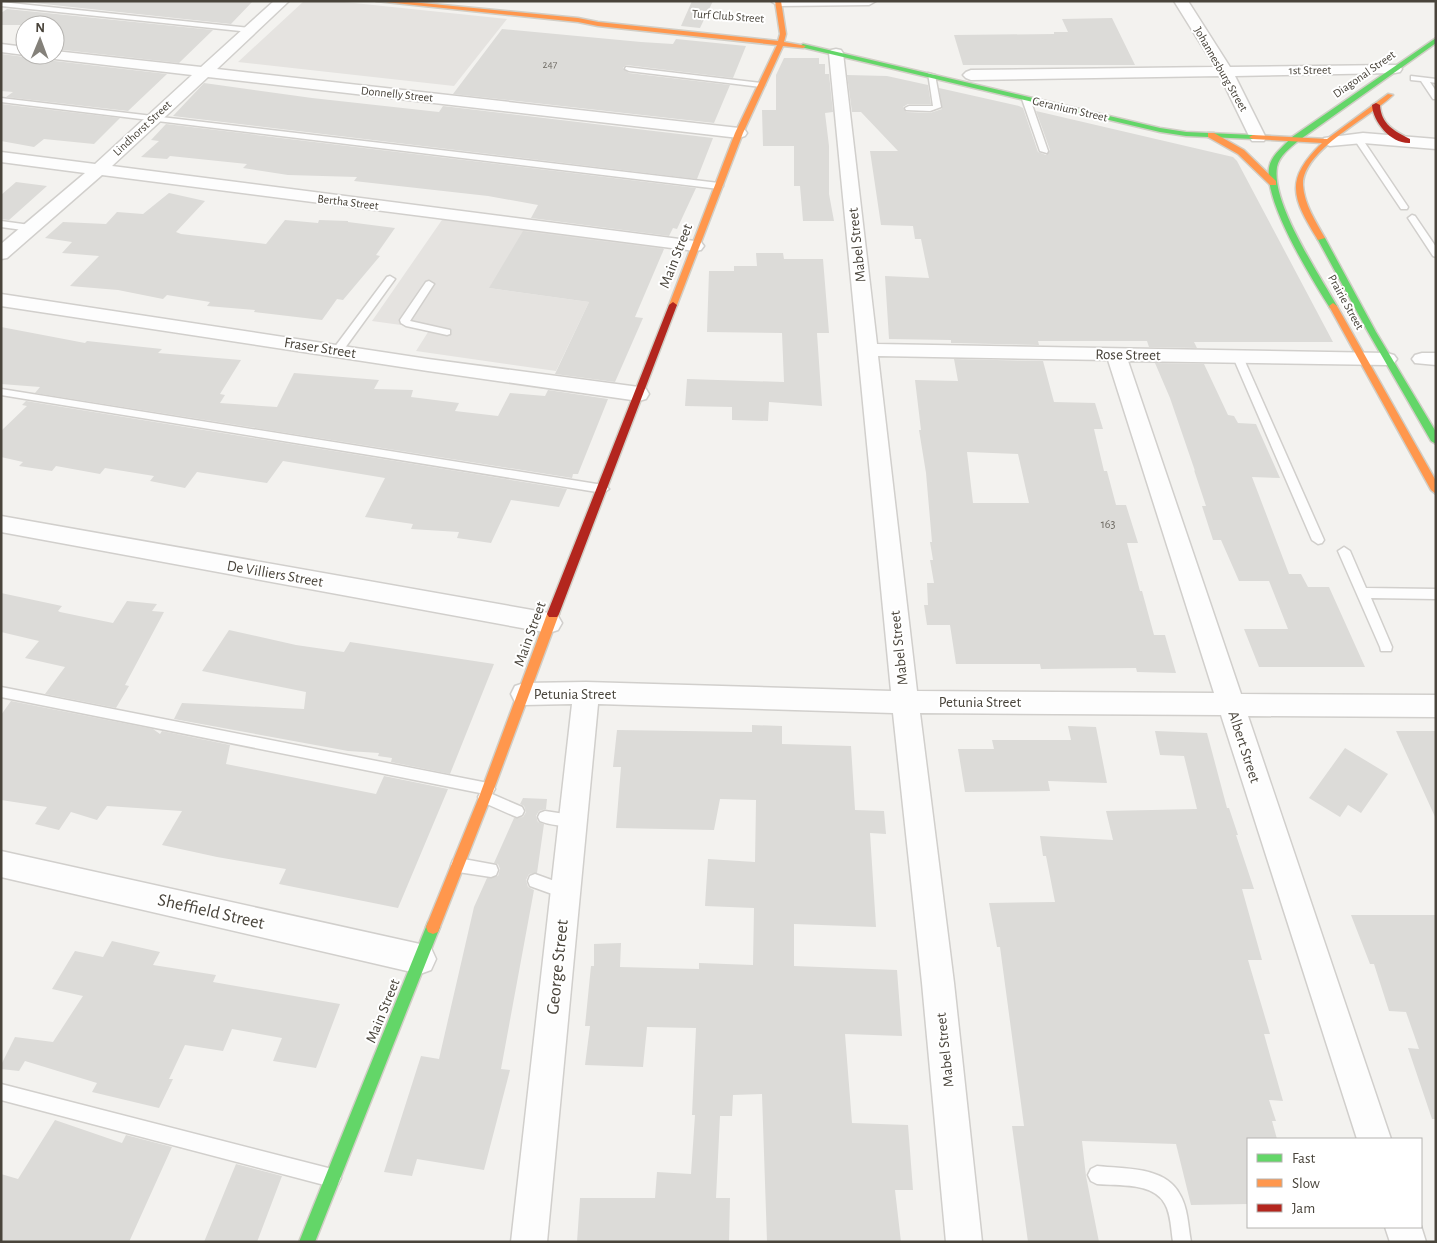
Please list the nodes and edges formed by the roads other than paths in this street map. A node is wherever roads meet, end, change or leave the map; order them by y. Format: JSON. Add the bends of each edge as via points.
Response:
{"nodes":[{"id":1,"x":282,"y":1,"type":"edge"},
{"id":2,"x":380,"y":1,"type":"edge"},
{"id":3,"x":869,"y":1,"type":"edge"},
{"id":4,"x":1181,"y":1,"type":"edge"},
{"id":5,"x":779,"y":2,"type":"edge"},
{"id":6,"x":1,"y":4,"type":"edge"},
{"id":7,"x":250,"y":30,"type":"junction"},
{"id":8,"x":782,"y":38,"type":"junction"},
{"id":9,"x":1436,"y":40,"type":"edge"},
{"id":10,"x":1,"y":48,"type":"edge"},
{"id":11,"x":15,"y":50,"type":"edge"},
{"id":12,"x":836,"y":53,"type":"junction"},
{"id":13,"x":65,"y":56,"type":"edge"},
{"id":14,"x":1428,"y":67,"type":"dead end"},
{"id":15,"x":629,"y":69,"type":"dead end"},
{"id":16,"x":1395,"y":69,"type":"junction"},
{"id":17,"x":1225,"y":71,"type":"junction"},
{"id":18,"x":203,"y":72,"type":"junction"},
{"id":19,"x":931,"y":75,"type":"junction"},
{"id":20,"x":971,"y":75,"type":"junction"},
{"id":21,"x":1419,"y":79,"type":"junction"},
{"id":22,"x":1436,"y":81,"type":"edge"},
{"id":23,"x":761,"y":85,"type":"junction"},
{"id":24,"x":1436,"y":97,"type":"edge"},
{"id":25,"x":1026,"y":99,"type":"junction"},
{"id":26,"x":1,"y":100,"type":"edge"},
{"id":27,"x":1376,"y":105,"type":"junction"},
{"id":28,"x":909,"y":108,"type":"dead end"},
{"id":29,"x":153,"y":118,"type":"junction"},
{"id":30,"x":1307,"y":130,"type":"junction"},
{"id":31,"x":739,"y":133,"type":"junction"},
{"id":32,"x":1256,"y":133,"type":"junction"},
{"id":33,"x":1211,"y":135,"type":"junction"},
{"id":34,"x":1335,"y":137,"type":"junction"},
{"id":35,"x":1294,"y":139,"type":"junction"},
{"id":36,"x":1360,"y":139,"type":"junction"},
{"id":37,"x":1407,"y":141,"type":"junction"},
{"id":38,"x":1436,"y":144,"type":"edge"},
{"id":39,"x":1044,"y":151,"type":"dead end"},
{"id":40,"x":1,"y":158,"type":"edge"},
{"id":41,"x":98,"y":170,"type":"junction"},
{"id":42,"x":1273,"y":183,"type":"junction"},
{"id":43,"x":719,"y":186,"type":"junction"},
{"id":44,"x":1404,"y":207,"type":"dead end"},
{"id":45,"x":1412,"y":218,"type":"dead end"},
{"id":46,"x":1,"y":224,"type":"edge"},
{"id":47,"x":30,"y":228,"type":"junction"},
{"id":48,"x":695,"y":246,"type":"junction"},
{"id":49,"x":1,"y":254,"type":"edge"},
{"id":50,"x":1436,"y":254,"type":"edge"},
{"id":51,"x":390,"y":279,"type":"dead end"},
{"id":52,"x":429,"y":284,"type":"dead end"},
{"id":53,"x":1,"y":300,"type":"edge"},
{"id":54,"x":447,"y":332,"type":"dead end"},
{"id":55,"x":338,"y":350,"type":"junction"},
{"id":56,"x":869,"y":350,"type":"junction"},
{"id":57,"x":1116,"y":354,"type":"junction"},
{"id":58,"x":1238,"y":357,"type":"junction"},
{"id":59,"x":1361,"y":358,"type":"junction"},
{"id":60,"x":1387,"y":359,"type":"junction"},
{"id":61,"x":1,"y":392,"type":"edge"},
{"id":62,"x":639,"y":394,"type":"junction"},
{"id":63,"x":1436,"y":441,"type":"edge"},
{"id":64,"x":603,"y":489,"type":"junction"},
{"id":65,"x":1436,"y":490,"type":"edge"},
{"id":66,"x":1,"y":524,"type":"edge"},
{"id":67,"x":1318,"y":540,"type":"dead end"},
{"id":68,"x":1344,"y":551,"type":"dead end"},
{"id":69,"x":1362,"y":593,"type":"junction"},
{"id":70,"x":1436,"y":594,"type":"edge"},
{"id":71,"x":549,"y":623,"type":"junction"},
{"id":72,"x":1386,"y":647,"type":"dead end"},
{"id":73,"x":1,"y":692,"type":"edge"},
{"id":74,"x":586,"y":693,"type":"junction"},
{"id":75,"x":524,"y":694,"type":"junction"},
{"id":76,"x":905,"y":702,"type":"junction"},
{"id":77,"x":1229,"y":703,"type":"junction"},
{"id":78,"x":1436,"y":706,"type":"edge"},
{"id":79,"x":487,"y":793,"type":"junction"},
{"id":80,"x":517,"y":811,"type":"dead end"},
{"id":81,"x":1,"y":864,"type":"edge"},
{"id":82,"x":458,"y":865,"type":"junction"},
{"id":83,"x":491,"y":870,"type":"dead end"},
{"id":84,"x":535,"y":881,"type":"dead end"},
{"id":85,"x":566,"y":892,"type":"junction"},
{"id":86,"x":420,"y":959,"type":"junction"},
{"id":87,"x":1,"y":1092,"type":"edge"},
{"id":88,"x":1374,"y":1138,"type":"edge"},
{"id":89,"x":1097,"y":1175,"type":"dead end"},
{"id":90,"x":332,"y":1178,"type":"junction"},
{"id":91,"x":1403,"y":1228,"type":"edge"},
{"id":92,"x":307,"y":1242,"type":"edge"},
{"id":93,"x":529,"y":1242,"type":"edge"},
{"id":94,"x":964,"y":1242,"type":"edge"},
{"id":95,"x":1182,"y":1242,"type":"edge"},
{"id":96,"x":1408,"y":1242,"type":"edge"}],
"edges":[{"from":1,"to":7,"type":"street","name":"Lindhorst Street"},
{"from":2,"to":8,"type":"main road","name":"Turf Club Street","via":[[598,24]]},
{"from":3,"to":5,"type":"street"},
{"from":4,"to":17,"type":"street","name":"Johannesburg Street"},
{"from":5,"to":8,"type":"main road"},
{"from":6,"to":7,"type":"lane"},
{"from":7,"to":18,"type":"street","name":"Lindhorst Street"},
{"from":8,"to":12,"type":"main road","name":"Geranium Street"},
{"from":8,"to":20,"type":"main road","name":"Geranium Street"},
{"from":8,"to":23,"type":"main road","name":"Main Street"},
{"from":9,"to":16,"type":"main road","name":"Diagonal Street"},
{"from":10,"to":11,"type":"street"},
{"from":12,"to":19,"type":"main road","name":"Geranium Street"},
{"from":12,"to":56,"type":"street","name":"Mabel Street"},
{"from":13,"to":18,"type":"street","name":"Donnelly Street"},
{"from":14,"to":21,"type":"main road"},
{"from":15,"to":23,"type":"lane"},
{"from":16,"to":17,"type":"street","name":"1st Street"},
{"from":16,"to":30,"type":"main road","name":"Diagonal Street"},
{"from":17,"to":20,"type":"street","name":"1st Street"},
{"from":17,"to":32,"type":"street","name":"Johannesburg Street"},
{"from":18,"to":29,"type":"street","name":"Lindhorst Street"},
{"from":18,"to":31,"type":"street","name":"Donnelly Street"},
{"from":19,"to":25,"type":"main road","name":"Geranium Street"},
{"from":19,"to":28,"type":"lane","via":[[937,107]]},
{"from":20,"to":32,"type":"main road","name":"Geranium Street","via":[[1169,121]]},
{"from":21,"to":22,"type":"lane"},
{"from":21,"to":24,"type":"lane"},
{"from":21,"to":27,"type":"main road"},
{"from":23,"to":31,"type":"main road","name":"Main Street"},
{"from":25,"to":33,"type":"main road","name":"Geranium Street","via":[[1160,130]]},
{"from":25,"to":39,"type":"lane"},
{"from":26,"to":29,"type":"lane"},
{"from":27,"to":34,"type":"main road"},
{"from":27,"to":37,"type":"main road","via":[[1374,112],[1379,122]]},
{"from":29,"to":41,"type":"street","name":"Lindhorst Street"},
{"from":29,"to":43,"type":"lane"},
{"from":30,"to":32,"type":"main road","name":"Geranium Street"},
{"from":30,"to":34,"type":"main road","name":"Geranium Street"},
{"from":30,"to":35,"type":"main road","name":"Prairie Street"},
{"from":31,"to":43,"type":"main road","name":"Main Street"},
{"from":32,"to":33,"type":"main road","name":"Geranium Street"},
{"from":32,"to":35,"type":"main road","name":"Geranium Street"},
{"from":33,"to":42,"type":"main road","via":[[1241,152]]},
{"from":34,"to":35,"type":"main road","name":"Geranium Street"},
{"from":34,"to":36,"type":"street","name":"Geranium Street"},
{"from":34,"to":60,"type":"main road","name":"Prairie Street","via":[[1306,163],[1300,174],[1302,196],[1325,246]]},
{"from":35,"to":42,"type":"main road","name":"Prairie Street","via":[[1278,156],[1272,172]]},
{"from":36,"to":37,"type":"street","name":"Geranium Street"},
{"from":36,"to":44,"type":"lane"},
{"from":37,"to":38,"type":"street","name":"Geranium Street"},
{"from":40,"to":41,"type":"street","name":"Bertha Street"},
{"from":41,"to":47,"type":"street","name":"Lindhorst Street"},
{"from":41,"to":48,"type":"street","name":"Bertha Street"},
{"from":42,"to":59,"type":"main road","name":"Prairie Street","via":[[1305,256]]},
{"from":43,"to":48,"type":"main road","name":"Main Street"},
{"from":45,"to":50,"type":"lane"},
{"from":46,"to":47,"type":"lane"},
{"from":47,"to":49,"type":"street","name":"Lindhorst Street"},
{"from":48,"to":62,"type":"main road","name":"Main Street"},
{"from":51,"to":55,"type":"lane"},
{"from":52,"to":54,"type":"lane","via":[[405,320],[413,326]]},
{"from":53,"to":55,"type":"street","name":"Fraser Street"},
{"from":55,"to":62,"type":"street","name":"Fraser Street"},
{"from":56,"to":57,"type":"street","name":"Rose Street"},
{"from":56,"to":76,"type":"street","name":"Mabel Street"},
{"from":57,"to":58,"type":"street","name":"Rose Street"},
{"from":57,"to":77,"type":"street","name":"Albert Street"},
{"from":58,"to":59,"type":"street","name":"Rose Street"},
{"from":58,"to":67,"type":"lane"},
{"from":59,"to":60,"type":"street","name":"Rose Street"},
{"from":59,"to":65,"type":"main road","name":"Prairie Street"},
{"from":60,"to":63,"type":"main road","name":"Prairie Street"},
{"from":61,"to":64,"type":"lane"},
{"from":62,"to":64,"type":"main road","name":"Main Street"},
{"from":64,"to":71,"type":"main road","name":"Main Street"},
{"from":66,"to":71,"type":"street","name":"De Villiers Street"},
{"from":68,"to":69,"type":"lane"},
{"from":69,"to":70,"type":"lane"},
{"from":69,"to":72,"type":"lane"},
{"from":71,"to":75,"type":"main road","name":"Main Street"},
{"from":73,"to":79,"type":"lane"},
{"from":74,"to":75,"type":"street","name":"Petunia Street"},
{"from":74,"to":76,"type":"street","name":"Petunia Street"},
{"from":74,"to":85,"type":"street","name":"George Street","via":[[559,819]]},
{"from":75,"to":79,"type":"main road","name":"Main Street"},
{"from":76,"to":77,"type":"street","name":"Petunia Street"},
{"from":76,"to":94,"type":"street","name":"Mabel Street"},
{"from":77,"to":78,"type":"street","name":"Petunia Street"},
{"from":77,"to":88,"type":"street","name":"Albert Street"},
{"from":79,"to":80,"type":"lane"},
{"from":79,"to":82,"type":"main road","name":"Main Street"},
{"from":81,"to":86,"type":"street","name":"Sheffield Street"},
{"from":82,"to":83,"type":"lane"},
{"from":82,"to":86,"type":"main road","name":"Main Street"},
{"from":84,"to":85,"type":"lane"},
{"from":85,"to":93,"type":"street","name":"George Street"},
{"from":86,"to":90,"type":"main road","name":"Main Street"},
{"from":87,"to":90,"type":"lane"},
{"from":89,"to":95,"type":"lane","via":[[1153,1182],[1164,1189],[1173,1199]]},
{"from":90,"to":92,"type":"main road","name":"Main Street"},
{"from":91,"to":96,"type":"street"}]}
